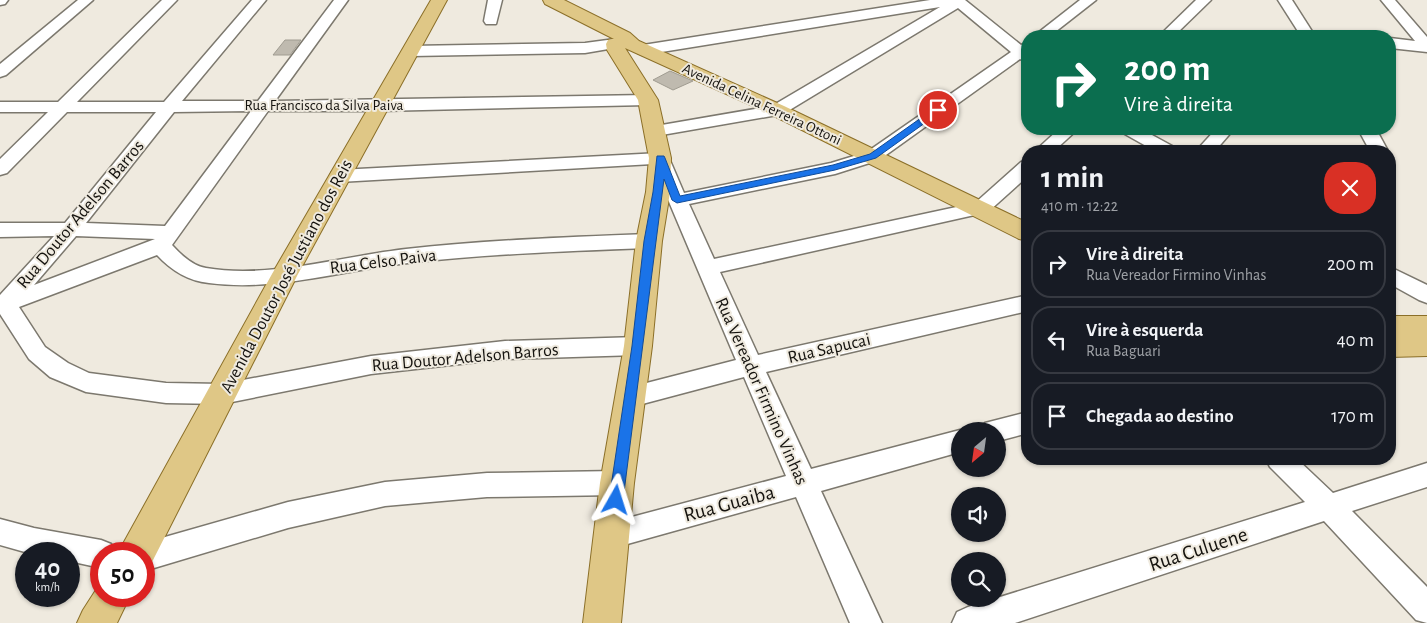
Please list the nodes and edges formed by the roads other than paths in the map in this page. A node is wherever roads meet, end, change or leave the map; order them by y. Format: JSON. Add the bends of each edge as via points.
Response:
{"nodes":[{"id":1,"x":86,"y":0,"type":"edge"},
{"id":2,"x":170,"y":0,"type":"edge"},
{"id":3,"x":259,"y":0,"type":"edge"},
{"id":4,"x":341,"y":0,"type":"edge"},
{"id":5,"x":439,"y":0,"type":"edge"},
{"id":6,"x":495,"y":0,"type":"edge"},
{"id":7,"x":1089,"y":0,"type":"edge"},
{"id":8,"x":1204,"y":0,"type":"edge"},
{"id":9,"x":1285,"y":0,"type":"edge"},
{"id":10,"x":1388,"y":0,"type":"edge"},
{"id":11,"x":957,"y":1,"type":"edge"},
{"id":12,"x":545,"y":2,"type":"edge"},
{"id":13,"x":491,"y":21,"type":"dead end"},
{"id":14,"x":1050,"y":30,"type":"edge"},
{"id":15,"x":1172,"y":30,"type":"edge"},
{"id":16,"x":1304,"y":30,"type":"edge"},
{"id":17,"x":1396,"y":43,"type":"edge"},
{"id":18,"x":628,"y":44,"type":"junction"},
{"id":19,"x":1427,"y":46,"type":"edge"},
{"id":20,"x":1021,"y":50,"type":"edge"},
{"id":21,"x":411,"y":51,"type":"junction"},
{"id":22,"x":1021,"y":56,"type":"edge"},
{"id":23,"x":0,"y":72,"type":"edge"},
{"id":24,"x":648,"y":100,"type":"junction"},
{"id":25,"x":170,"y":105,"type":"junction"},
{"id":26,"x":266,"y":105,"type":"junction"},
{"id":27,"x":0,"y":106,"type":"edge"},
{"id":28,"x":64,"y":106,"type":"junction"},
{"id":29,"x":379,"y":106,"type":"junction"},
{"id":30,"x":778,"y":110,"type":"junction"},
{"id":31,"x":1062,"y":135,"type":"edge"},
{"id":32,"x":1140,"y":135,"type":"edge"},
{"id":33,"x":1220,"y":135,"type":"edge"},
{"id":34,"x":658,"y":145,"type":"junction"},
{"id":35,"x":1051,"y":145,"type":"edge"},
{"id":36,"x":1157,"y":145,"type":"edge"},
{"id":37,"x":1210,"y":145,"type":"edge"},
{"id":38,"x":873,"y":156,"type":"junction"},
{"id":39,"x":0,"y":169,"type":"edge"},
{"id":40,"x":1021,"y":172,"type":"edge"},
{"id":41,"x":340,"y":176,"type":"junction"},
{"id":42,"x":677,"y":200,"type":"junction"},
{"id":43,"x":981,"y":208,"type":"junction"},
{"id":44,"x":1021,"y":229,"type":"edge"},
{"id":45,"x":0,"y":230,"type":"edge"},
{"id":46,"x":71,"y":230,"type":"junction"},
{"id":47,"x":166,"y":240,"type":"junction"},
{"id":48,"x":649,"y":241,"type":"junction"},
{"id":49,"x":707,"y":268,"type":"junction"},
{"id":50,"x":285,"y":274,"type":"junction"},
{"id":51,"x":1396,"y":277,"type":"edge"},
{"id":52,"x":1427,"y":295,"type":"edge"},
{"id":53,"x":3,"y":305,"type":"edge"},
{"id":54,"x":1021,"y":305,"type":"edge"},
{"id":55,"x":1396,"y":326,"type":"edge"},
{"id":56,"x":1427,"y":326,"type":"edge"},
{"id":57,"x":1427,"y":345,"type":"edge"},
{"id":58,"x":638,"y":346,"type":"junction"},
{"id":59,"x":1396,"y":346,"type":"edge"},
{"id":60,"x":751,"y":366,"type":"junction"},
{"id":61,"x":222,"y":394,"type":"junction"},
{"id":62,"x":631,"y":397,"type":"junction"},
{"id":63,"x":1021,"y":424,"type":"edge"},
{"id":64,"x":1006,"y":428,"type":"edge"},
{"id":65,"x":951,"y":443,"type":"edge"},
{"id":66,"x":1286,"y":465,"type":"edge"},
{"id":67,"x":1427,"y":475,"type":"edge"},
{"id":68,"x":617,"y":483,"type":"junction"},
{"id":69,"x":803,"y":483,"type":"junction"},
{"id":70,"x":1330,"y":507,"type":"junction"},
{"id":71,"x":0,"y":532,"type":"edge"},
{"id":72,"x":613,"y":535,"type":"junction"},
{"id":73,"x":143,"y":542,"type":"edge"},
{"id":74,"x":90,"y":552,"type":"edge"},
{"id":75,"x":155,"y":555,"type":"edge"},
{"id":76,"x":105,"y":607,"type":"edge"},
{"id":77,"x":1427,"y":609,"type":"edge"},
{"id":78,"x":96,"y":623,"type":"edge"},
{"id":79,"x":602,"y":623,"type":"edge"},
{"id":80,"x":866,"y":623,"type":"edge"},
{"id":81,"x":968,"y":623,"type":"edge"}],
"edges":[{"from":1,"to":23,"type":"street"},
{"from":2,"to":28,"type":"street"},
{"from":3,"to":25,"type":"street","name":"Rua Doutor Adelson Barros"},
{"from":4,"to":26,"type":"street"},
{"from":5,"to":21,"type":"main road","name":"Avenida Doutor José Justiano dos Reis"},
{"from":6,"to":13,"type":"street"},
{"from":7,"to":14,"type":"street"},
{"from":8,"to":15,"type":"street"},
{"from":9,"to":16,"type":"street"},
{"from":10,"to":19,"type":"street"},
{"from":11,"to":18,"type":"street"},
{"from":11,"to":20,"type":"street"},
{"from":11,"to":30,"type":"street"},
{"from":12,"to":18,"type":"main road","name":"Avenida Celina Ferreira Ottoni"},
{"from":17,"to":19,"type":"street"},
{"from":18,"to":21,"type":"street","via":[[586,48]]},
{"from":18,"to":24,"type":"main road","via":[[616,50]]},
{"from":18,"to":30,"type":"main road","name":"Avenida Celina Ferreira Ottoni"},
{"from":21,"to":29,"type":"main road","name":"Avenida Doutor José Justiano dos Reis"},
{"from":22,"to":38,"type":"street"},
{"from":24,"to":29,"type":"street","name":"Rua Francisco da Silva Paiva"},
{"from":24,"to":34,"type":"main road"},
{"from":25,"to":26,"type":"street","name":"Rua Francisco da Silva Paiva"},
{"from":25,"to":28,"type":"street","name":"Rua Francisco da Silva Paiva"},
{"from":25,"to":46,"type":"street","name":"Rua Doutor Adelson Barros"},
{"from":26,"to":29,"type":"street","name":"Rua Francisco da Silva Paiva"},
{"from":26,"to":47,"type":"street"},
{"from":27,"to":28,"type":"street","name":"Rua Francisco da Silva Paiva"},
{"from":28,"to":39,"type":"street"},
{"from":29,"to":41,"type":"main road","name":"Avenida Doutor José Justiano dos Reis"},
{"from":30,"to":34,"type":"street"},
{"from":30,"to":38,"type":"main road","name":"Avenida Celina Ferreira Ottoni"},
{"from":31,"to":35,"type":"street"},
{"from":32,"to":36,"type":"street"},
{"from":33,"to":37,"type":"street"},
{"from":34,"to":41,"type":"street"},
{"from":34,"to":42,"type":"street","name":"Rua Vereador Firmino Vinhas"},
{"from":34,"to":48,"type":"main road","via":[[658,192]]},
{"from":38,"to":42,"type":"street","via":[[835,168]]},
{"from":38,"to":43,"type":"main road","name":"Avenida Celina Ferreira Ottoni"},
{"from":40,"to":43,"type":"street"},
{"from":41,"to":50,"type":"main road","name":"Avenida Doutor José Justiano dos Reis"},
{"from":42,"to":49,"type":"street","name":"Rua Vereador Firmino Vinhas"},
{"from":43,"to":44,"type":"main road","name":"Avenida Celina Ferreira Ottoni"},
{"from":43,"to":49,"type":"street"},
{"from":45,"to":46,"type":"street"},
{"from":46,"to":47,"type":"street"},
{"from":46,"to":53,"type":"street","name":"Rua Doutor Adelson Barros"},
{"from":47,"to":50,"type":"street","name":"Rua Celso Paiva","via":[[175,262],[206,276],[234,278]]},
{"from":47,"to":53,"type":"street"},
{"from":48,"to":50,"type":"street","name":"Rua Celso Paiva","via":[[500,248]]},
{"from":48,"to":58,"type":"main road"},
{"from":49,"to":60,"type":"street","name":"Rua Vereador Firmino Vinhas"},
{"from":50,"to":61,"type":"main road","name":"Avenida Doutor José Justiano dos Reis"},
{"from":51,"to":52,"type":"street"},
{"from":53,"to":61,"type":"street","name":"Rua Doutor Adelson Barros","via":[[38,353],[59,370],[86,382],[166,393]]},
{"from":54,"to":60,"type":"street","name":"Rua Sapucai"},
{"from":55,"to":56,"type":"main road"},
{"from":57,"to":59,"type":"main road"},
{"from":58,"to":61,"type":"street","name":"Rua Doutor Adelson Barros","via":[[505,350],[380,364]]},
{"from":58,"to":62,"type":"main road"},
{"from":60,"to":62,"type":"street","name":"Rua Sapucai"},
{"from":60,"to":69,"type":"street","name":"Rua Vereador Firmino Vinhas"},
{"from":61,"to":73,"type":"main road","name":"Avenida Doutor José Justiano dos Reis"},
{"from":62,"to":68,"type":"main road"},
{"from":63,"to":64,"type":"street"},
{"from":65,"to":69,"type":"street","name":"Rua Guaiba"},
{"from":66,"to":70,"type":"street"},
{"from":67,"to":70,"type":"street","name":"Rua Culuene"},
{"from":68,"to":72,"type":"main road"},
{"from":68,"to":75,"type":"street","via":[[487,485],[385,494],[288,515]]},
{"from":69,"to":72,"type":"street","name":"Rua Guaiba"},
{"from":69,"to":80,"type":"street","name":"Rua Vereador Firmino Vinhas"},
{"from":70,"to":77,"type":"street"},
{"from":70,"to":81,"type":"street","name":"Rua Culuene"},
{"from":71,"to":74,"type":"street"},
{"from":72,"to":79,"type":"main road"},
{"from":76,"to":78,"type":"main road"}]}
